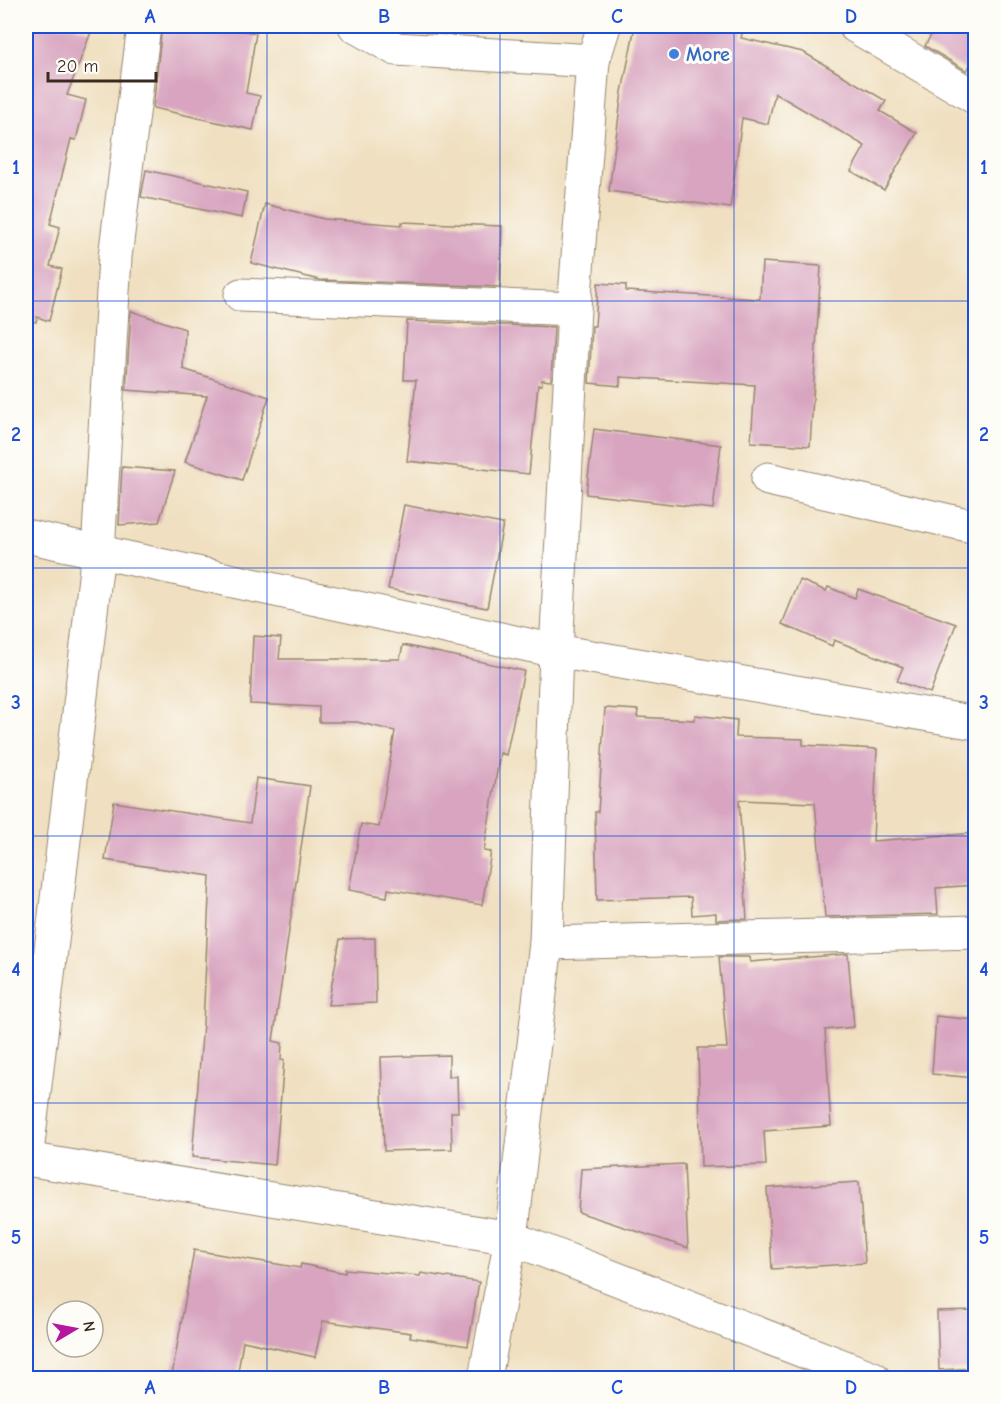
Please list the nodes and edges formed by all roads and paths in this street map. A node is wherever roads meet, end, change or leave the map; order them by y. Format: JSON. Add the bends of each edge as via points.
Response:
{"nodes":[{"id":1,"x":144,"y":26,"type":"edge"},
{"id":2,"x":355,"y":26,"type":"edge"},
{"id":3,"x":603,"y":26,"type":"edge"},
{"id":4,"x":855,"y":26,"type":"edge"},
{"id":5,"x":593,"y":61,"type":"junction"},
{"id":6,"x":975,"y":98,"type":"edge"},
{"id":7,"x":241,"y":295,"type":"dead end"},
{"id":8,"x":574,"y":309,"type":"junction"},
{"id":9,"x":768,"y":479,"type":"dead end"},
{"id":10,"x":975,"y":527,"type":"edge"},
{"id":11,"x":26,"y":537,"type":"edge"},
{"id":12,"x":98,"y":552,"type":"junction"},
{"id":13,"x":556,"y":651,"type":"junction"},
{"id":14,"x":975,"y":723,"type":"edge"},
{"id":15,"x":975,"y":932,"type":"edge"},
{"id":16,"x":546,"y":943,"type":"junction"},
{"id":17,"x":26,"y":1160,"type":"edge"},
{"id":18,"x":511,"y":1238,"type":"junction"},
{"id":19,"x":485,"y":1378,"type":"edge"},
{"id":20,"x":873,"y":1378,"type":"edge"}],
"edges":[{"from":1,"to":12,"type":"street","via":[[115,257]]},
{"from":2,"to":5,"type":"street","via":[[396,49]]},
{"from":3,"to":5,"type":"street"},
{"from":4,"to":6,"type":"street"},
{"from":5,"to":8,"type":"street"},
{"from":7,"to":8,"type":"street"},
{"from":8,"to":13,"type":"street"},
{"from":9,"to":10,"type":"street"},
{"from":11,"to":12,"type":"street"},
{"from":12,"to":13,"type":"street"},
{"from":12,"to":17,"type":"street"},
{"from":13,"to":14,"type":"street"},
{"from":13,"to":16,"type":"street"},
{"from":15,"to":16,"type":"street"},
{"from":16,"to":18,"type":"street"},
{"from":17,"to":18,"type":"street"},
{"from":18,"to":19,"type":"street"},
{"from":18,"to":20,"type":"street"}]}
